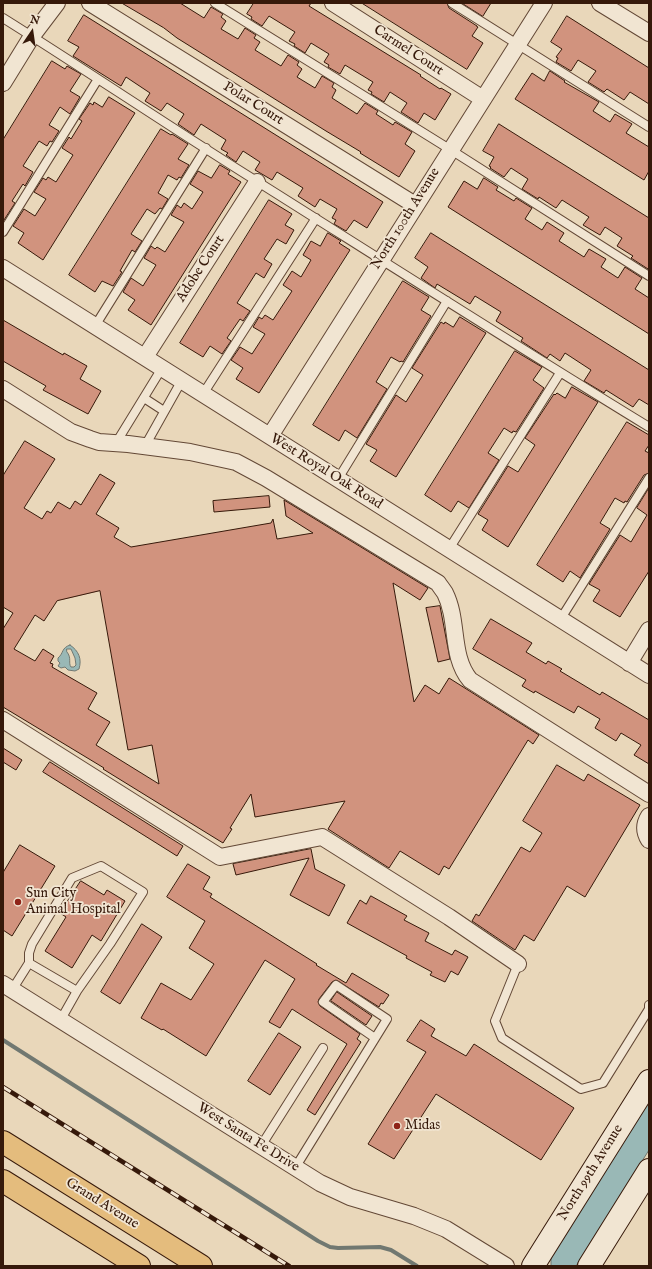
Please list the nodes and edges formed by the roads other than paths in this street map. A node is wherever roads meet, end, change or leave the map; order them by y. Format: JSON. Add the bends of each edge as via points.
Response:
{"nodes":[{"id":1,"x":57,"y":3,"type":"edge"},
{"id":2,"x":90,"y":3,"type":"edge"},
{"id":3,"x":215,"y":3,"type":"edge"},
{"id":4,"x":332,"y":3,"type":"edge"},
{"id":5,"x":452,"y":3,"type":"edge"},
{"id":6,"x":544,"y":3,"type":"edge"},
{"id":7,"x":600,"y":3,"type":"edge"},
{"id":8,"x":3,"y":18,"type":"edge"},
{"id":9,"x":649,"y":33,"type":"edge"},
{"id":10,"x":32,"y":36,"type":"junction"},
{"id":11,"x":518,"y":45,"type":"junction"},
{"id":12,"x":98,"y":79,"type":"junction"},
{"id":13,"x":3,"y":83,"type":"edge"},
{"id":14,"x":483,"y":99,"type":"junction"},
{"id":15,"x":649,"y":127,"type":"edge"},
{"id":16,"x":206,"y":148,"type":"junction"},
{"id":17,"x":451,"y":150,"type":"junction"},
{"id":18,"x":257,"y":182,"type":"junction"},
{"id":19,"x":415,"y":205,"type":"junction"},
{"id":20,"x":316,"y":218,"type":"junction"},
{"id":21,"x":3,"y":232,"type":"edge"},
{"id":22,"x":381,"y":259,"type":"junction"},
{"id":23,"x":3,"y":268,"type":"edge"},
{"id":24,"x":649,"y":276,"type":"edge"},
{"id":25,"x":447,"y":301,"type":"junction"},
{"id":26,"x":95,"y":326,"type":"junction"},
{"id":27,"x":145,"y":357,"type":"junction"},
{"id":28,"x":162,"y":368,"type":"junction"},
{"id":29,"x":560,"y":373,"type":"junction"},
{"id":30,"x":182,"y":380,"type":"junction"},
{"id":31,"x":3,"y":389,"type":"edge"},
{"id":32,"x":203,"y":394,"type":"junction"},
{"id":33,"x":144,"y":398,"type":"junction"},
{"id":34,"x":164,"y":411,"type":"junction"},
{"id":35,"x":649,"y":427,"type":"edge"},
{"id":36,"x":270,"y":436,"type":"junction"},
{"id":37,"x":116,"y":442,"type":"junction"},
{"id":38,"x":145,"y":446,"type":"junction"},
{"id":39,"x":649,"y":478,"type":"edge"},
{"id":40,"x":338,"y":479,"type":"junction"},
{"id":41,"x":449,"y":549,"type":"junction"},
{"id":42,"x":560,"y":620,"type":"junction"},
{"id":43,"x":649,"y":630,"type":"edge"},
{"id":44,"x":629,"y":663,"type":"junction"},
{"id":45,"x":649,"y":675,"type":"edge"},
{"id":46,"x":3,"y":720,"type":"edge"},
{"id":47,"x":649,"y":794,"type":"edge"},
{"id":48,"x":649,"y":816,"type":"edge"},
{"id":49,"x":649,"y":840,"type":"edge"},
{"id":50,"x":29,"y":963,"type":"junction"},
{"id":51,"x":518,"y":964,"type":"joint"},
{"id":52,"x":7,"y":987,"type":"edge"},
{"id":53,"x":77,"y":991,"type":"junction"},
{"id":54,"x":649,"y":1005,"type":"edge"},
{"id":55,"x":60,"y":1020,"type":"junction"},
{"id":56,"x":375,"y":1038,"type":"junction"},
{"id":57,"x":323,"y":1048,"type":"dead end"},
{"id":58,"x":649,"y":1081,"type":"edge"},
{"id":59,"x":3,"y":1142,"type":"edge"},
{"id":60,"x":261,"y":1146,"type":"junction"},
{"id":61,"x":295,"y":1168,"type":"junction"},
{"id":62,"x":649,"y":1170,"type":"edge"},
{"id":63,"x":3,"y":1180,"type":"edge"},
{"id":64,"x":139,"y":1266,"type":"edge"},
{"id":65,"x":201,"y":1266,"type":"edge"},
{"id":66,"x":506,"y":1266,"type":"edge"},
{"id":67,"x":533,"y":1266,"type":"edge"},
{"id":68,"x":589,"y":1266,"type":"edge"}],
"edges":[{"from":1,"to":10,"type":"street"},
{"from":2,"to":19,"type":"street","name":"Polar Court"},
{"from":3,"to":17,"type":"lane"},
{"from":4,"to":14,"type":"street","name":"Carmel Court"},
{"from":5,"to":11,"type":"lane"},
{"from":6,"to":11,"type":"street","name":"North 100th Avenue"},
{"from":7,"to":9,"type":"street"},
{"from":8,"to":10,"type":"lane"},
{"from":10,"to":12,"type":"lane"},
{"from":10,"to":13,"type":"street"},
{"from":11,"to":14,"type":"street","name":"North 100th Avenue"},
{"from":11,"to":15,"type":"lane"},
{"from":12,"to":16,"type":"lane"},
{"from":12,"to":21,"type":"lane"},
{"from":14,"to":17,"type":"street","name":"North 100th Avenue"},
{"from":16,"to":18,"type":"lane"},
{"from":16,"to":26,"type":"lane"},
{"from":17,"to":19,"type":"street","name":"North 100th Avenue"},
{"from":17,"to":24,"type":"lane"},
{"from":18,"to":20,"type":"lane"},
{"from":18,"to":27,"type":"street","name":"Adobe Court"},
{"from":19,"to":22,"type":"street","name":"North 100th Avenue"},
{"from":20,"to":22,"type":"lane"},
{"from":20,"to":32,"type":"lane"},
{"from":22,"to":25,"type":"lane"},
{"from":22,"to":36,"type":"street","name":"North 100th Avenue"},
{"from":23,"to":26,"type":"street","name":"West Royal Oak Road"},
{"from":25,"to":29,"type":"lane"},
{"from":25,"to":40,"type":"lane"},
{"from":26,"to":27,"type":"street","name":"West Royal Oak Road"},
{"from":27,"to":28,"type":"street","name":"West Royal Oak Road"},
{"from":28,"to":30,"type":"street","name":"West Royal Oak Road"},
{"from":28,"to":33,"type":"lane"},
{"from":29,"to":35,"type":"lane"},
{"from":29,"to":41,"type":"lane"},
{"from":30,"to":32,"type":"street","name":"West Royal Oak Road"},
{"from":30,"to":34,"type":"lane"},
{"from":31,"to":37,"type":"street","via":[[71,432],[99,442]]},
{"from":32,"to":36,"type":"street","name":"West Royal Oak Road"},
{"from":33,"to":34,"type":"lane"},
{"from":33,"to":37,"type":"lane"},
{"from":34,"to":38,"type":"lane"},
{"from":36,"to":40,"type":"street","name":"West Royal Oak Road"},
{"from":37,"to":38,"type":"street"},
{"from":38,"to":47,"type":"street","via":[[236,462],[438,583],[450,610],[459,658],[470,680]]},
{"from":39,"to":42,"type":"lane"},
{"from":40,"to":41,"type":"street","name":"West Royal Oak Road"},
{"from":41,"to":42,"type":"street","name":"West Royal Oak Road"},
{"from":42,"to":44,"type":"street","name":"West Royal Oak Road"},
{"from":43,"to":44,"type":"street"},
{"from":44,"to":45,"type":"street","name":"West Royal Oak Road"},
{"from":46,"to":51,"type":"street","via":[[220,857],[322,837]]},
{"from":48,"to":49,"type":"street","via":[[645,830]]},
{"from":50,"to":52,"type":"lane"},
{"from":50,"to":53,"type":"lane"},
{"from":50,"to":53,"type":"lane","via":[[32,944],[72,878],[101,866],[143,892]]},
{"from":51,"to":54,"type":"lane","via":[[495,1021],[502,1038],[581,1089],[603,1083],[649,1009]]},
{"from":52,"to":55,"type":"street","name":"West Santa Fe Drive"},
{"from":53,"to":55,"type":"lane"},
{"from":55,"to":60,"type":"street","name":"West Santa Fe Drive"},
{"from":56,"to":56,"type":"lane","via":[[387,1019],[336,985],[323,1002]]},
{"from":56,"to":61,"type":"lane"},
{"from":57,"to":60,"type":"lane"},
{"from":58,"to":67,"type":"main road","name":"North 99th Avenue"},
{"from":59,"to":65,"type":"highway","name":"Grand Avenue"},
{"from":60,"to":61,"type":"street","name":"West Santa Fe Drive"},
{"from":61,"to":66,"type":"street","name":"West Santa Fe Drive","via":[[350,1197],[414,1216],[446,1229]]},
{"from":62,"to":68,"type":"main road"},
{"from":63,"to":64,"type":"highway"}]}
